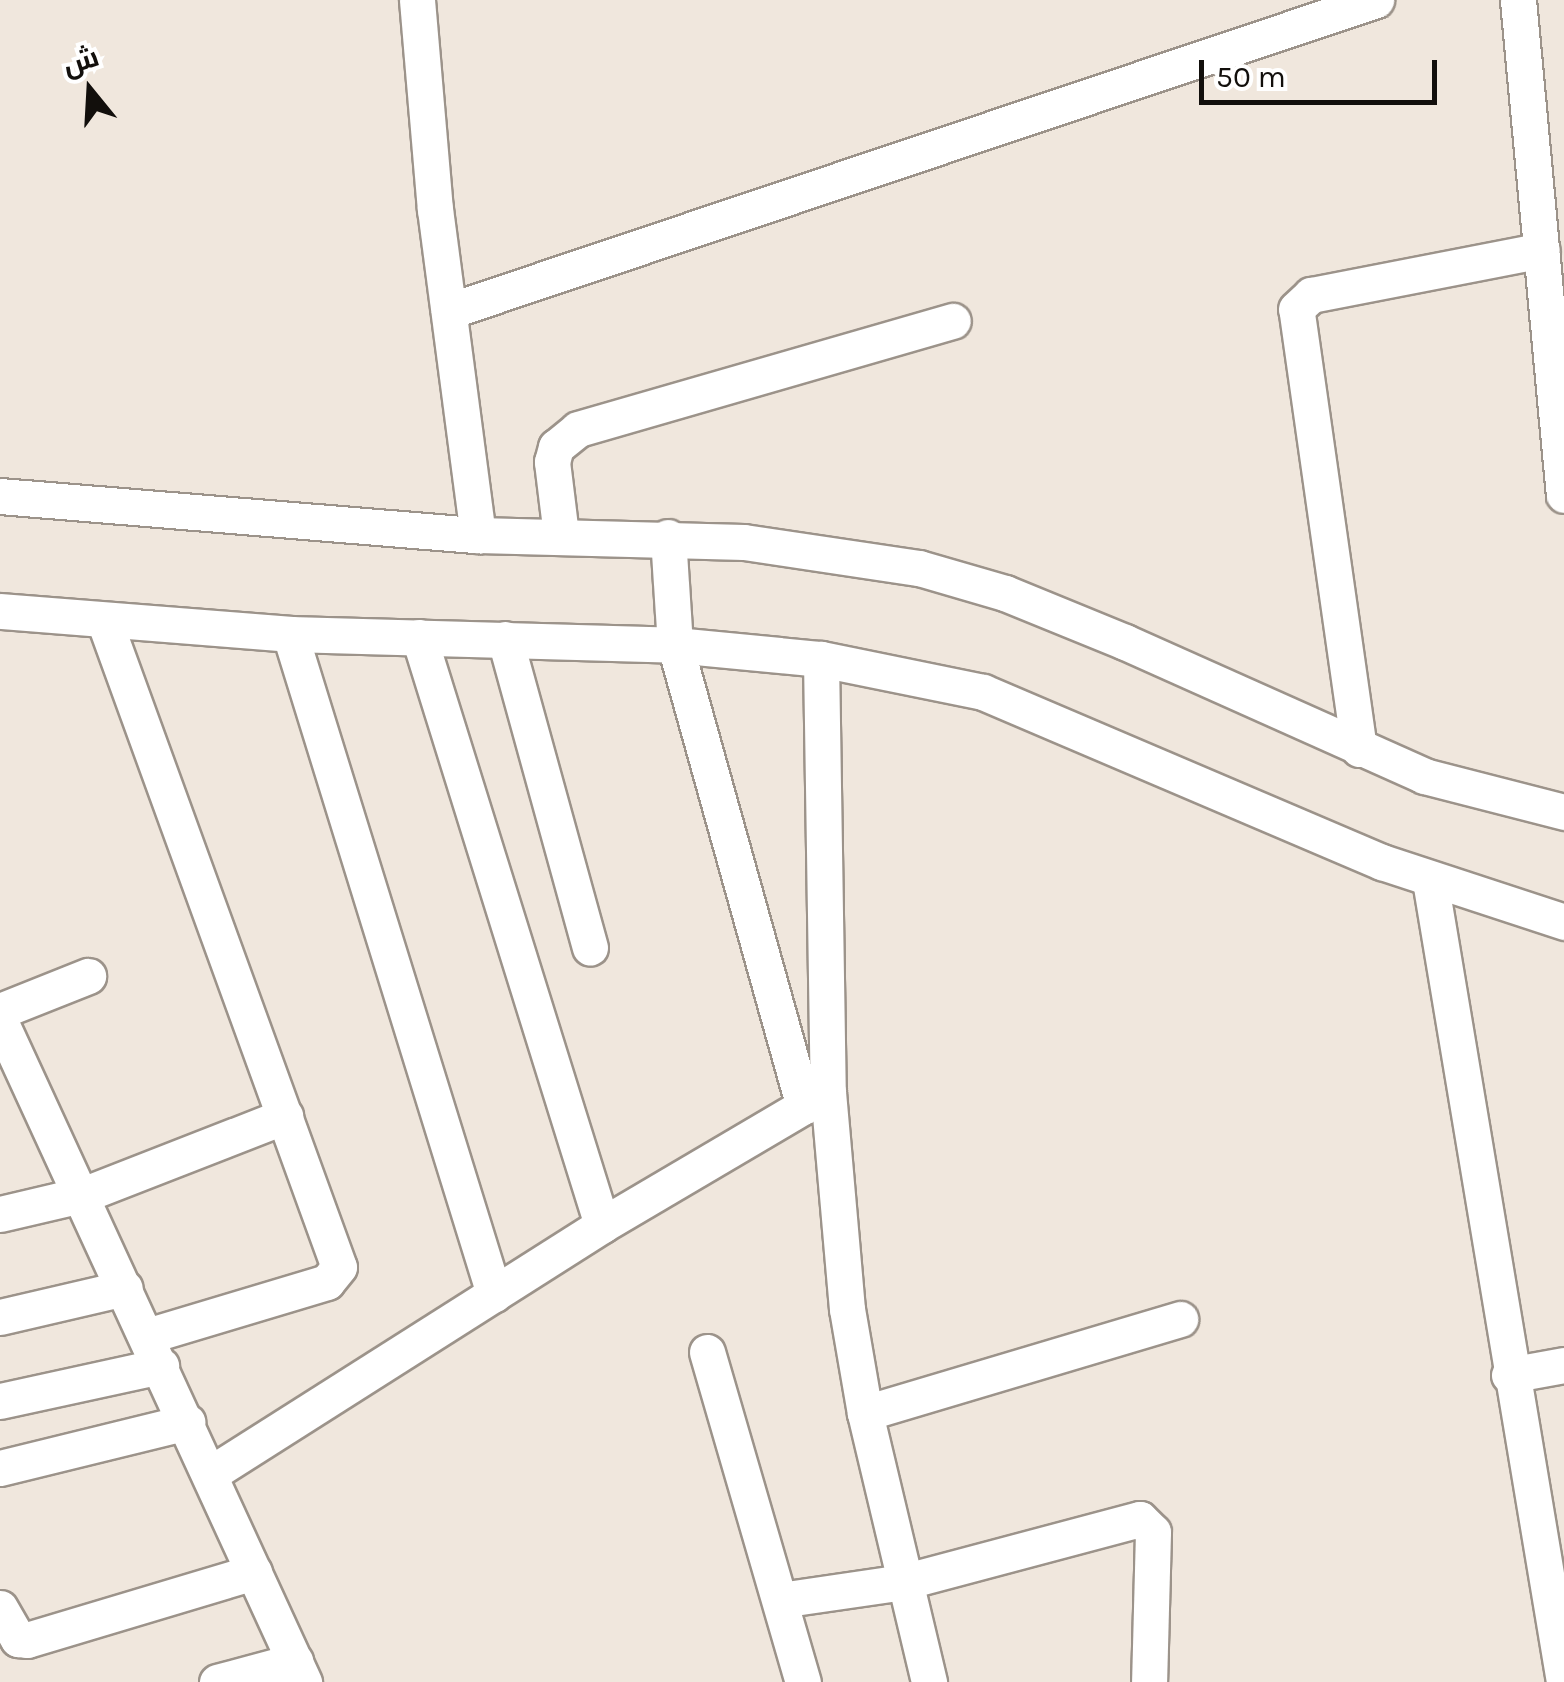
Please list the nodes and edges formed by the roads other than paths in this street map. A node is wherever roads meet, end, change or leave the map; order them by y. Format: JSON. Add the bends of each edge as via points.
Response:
{"nodes":[{"id":1,"x":417,"y":0,"type":"edge"},
{"id":2,"x":1376,"y":0,"type":"edge"},
{"id":3,"x":1518,"y":0,"type":"edge"},
{"id":4,"x":1542,"y":250,"type":"junction"},
{"id":5,"x":448,"y":311,"type":"junction"},
{"id":6,"x":953,"y":320,"type":"dead end"},
{"id":7,"x":1559,"y":392,"type":"edge"},
{"id":8,"x":1563,"y":482,"type":"edge"},
{"id":9,"x":1564,"y":495,"type":"edge"},
{"id":10,"x":0,"y":496,"type":"edge"},
{"id":11,"x":561,"y":534,"type":"junction"},
{"id":12,"x":478,"y":535,"type":"junction"},
{"id":13,"x":668,"y":538,"type":"junction"},
{"id":14,"x":0,"y":610,"type":"edge"},
{"id":15,"x":104,"y":620,"type":"junction"},
{"id":16,"x":674,"y":633,"type":"junction"},
{"id":17,"x":290,"y":634,"type":"junction"},
{"id":18,"x":419,"y":637,"type":"junction"},
{"id":19,"x":505,"y":639,"type":"junction"},
{"id":20,"x":820,"y":659,"type":"junction"},
{"id":21,"x":1359,"y":750,"type":"junction"},
{"id":22,"x":1564,"y":812,"type":"edge"},
{"id":23,"x":1430,"y":880,"type":"junction"},
{"id":24,"x":1564,"y":922,"type":"edge"},
{"id":25,"x":590,"y":948,"type":"dead end"},
{"id":26,"x":88,"y":976,"type":"dead end"},
{"id":27,"x":0,"y":1011,"type":"edge"},
{"id":28,"x":0,"y":1020,"type":"edge"},
{"id":29,"x":816,"y":1099,"type":"junction"},
{"id":30,"x":285,"y":1116,"type":"junction"},
{"id":31,"x":85,"y":1194,"type":"junction"},
{"id":32,"x":0,"y":1214,"type":"edge"},
{"id":33,"x":602,"y":1225,"type":"junction"},
{"id":34,"x":125,"y":1288,"type":"junction"},
{"id":35,"x":494,"y":1294,"type":"junction"},
{"id":36,"x":0,"y":1317,"type":"edge"},
{"id":37,"x":1180,"y":1320,"type":"dead end"},
{"id":38,"x":154,"y":1351,"type":"junction"},
{"id":39,"x":707,"y":1352,"type":"dead end"},
{"id":40,"x":1564,"y":1365,"type":"edge"},
{"id":41,"x":1509,"y":1375,"type":"junction"},
{"id":42,"x":0,"y":1402,"type":"edge"},
{"id":43,"x":865,"y":1412,"type":"junction"},
{"id":44,"x":186,"y":1422,"type":"junction"},
{"id":45,"x":0,"y":1468,"type":"edge"},
{"id":46,"x":210,"y":1474,"type":"junction"},
{"id":47,"x":254,"y":1572,"type":"junction"},
{"id":48,"x":903,"y":1582,"type":"junction"},
{"id":49,"x":780,"y":1600,"type":"junction"},
{"id":50,"x":0,"y":1608,"type":"edge"},
{"id":51,"x":300,"y":1671,"type":"edge"},
{"id":52,"x":217,"y":1682,"type":"edge"},
{"id":53,"x":804,"y":1682,"type":"edge"},
{"id":54,"x":929,"y":1682,"type":"edge"},
{"id":55,"x":1149,"y":1682,"type":"edge"},
{"id":56,"x":1564,"y":1682,"type":"edge"}],
"edges":[{"from":1,"to":5,"type":"street"},
{"from":2,"to":5,"type":"street"},
{"from":3,"to":4,"type":"street"},
{"from":4,"to":7,"type":"street"},
{"from":4,"to":21,"type":"street","via":[[1311,295],[1296,309]]},
{"from":5,"to":12,"type":"street"},
{"from":6,"to":11,"type":"street","via":[[578,428],[556,447],[552,462]]},
{"from":7,"to":8,"type":"street"},
{"from":8,"to":9,"type":"street"},
{"from":10,"to":12,"type":"street"},
{"from":11,"to":12,"type":"street"},
{"from":11,"to":13,"type":"street"},
{"from":13,"to":16,"type":"street"},
{"from":13,"to":21,"type":"street","via":[[828,550],[988,588],[1125,642]]},
{"from":14,"to":15,"type":"street"},
{"from":15,"to":17,"type":"street"},
{"from":15,"to":30,"type":"street"},
{"from":16,"to":19,"type":"street"},
{"from":16,"to":20,"type":"street"},
{"from":16,"to":29,"type":"street"},
{"from":17,"to":18,"type":"street"},
{"from":17,"to":35,"type":"street"},
{"from":18,"to":19,"type":"street"},
{"from":18,"to":33,"type":"street"},
{"from":19,"to":25,"type":"street"},
{"from":20,"to":23,"type":"street","via":[[1016,704]]},
{"from":20,"to":29,"type":"street"},
{"from":21,"to":22,"type":"street","via":[[1486,796]]},
{"from":23,"to":24,"type":"street"},
{"from":23,"to":41,"type":"street"},
{"from":26,"to":27,"type":"street"},
{"from":28,"to":31,"type":"street"},
{"from":29,"to":33,"type":"street"},
{"from":29,"to":43,"type":"street"},
{"from":30,"to":31,"type":"street"},
{"from":30,"to":38,"type":"street","via":[[338,1274]]},
{"from":31,"to":32,"type":"street"},
{"from":31,"to":34,"type":"street"},
{"from":33,"to":35,"type":"street"},
{"from":34,"to":36,"type":"street"},
{"from":34,"to":38,"type":"street"},
{"from":35,"to":46,"type":"street"},
{"from":37,"to":43,"type":"street"},
{"from":38,"to":42,"type":"street"},
{"from":38,"to":44,"type":"street"},
{"from":39,"to":49,"type":"street"},
{"from":40,"to":41,"type":"street"},
{"from":41,"to":56,"type":"street"},
{"from":43,"to":48,"type":"street"},
{"from":44,"to":45,"type":"street"},
{"from":44,"to":46,"type":"street"},
{"from":46,"to":47,"type":"street"},
{"from":47,"to":50,"type":"street","via":[[27,1640],[18,1640]]},
{"from":47,"to":51,"type":"street"},
{"from":48,"to":49,"type":"street"},
{"from":48,"to":54,"type":"street"},
{"from":48,"to":55,"type":"street","via":[[1130,1518],[1148,1522]]},
{"from":49,"to":53,"type":"street"},
{"from":51,"to":52,"type":"street"}]}
